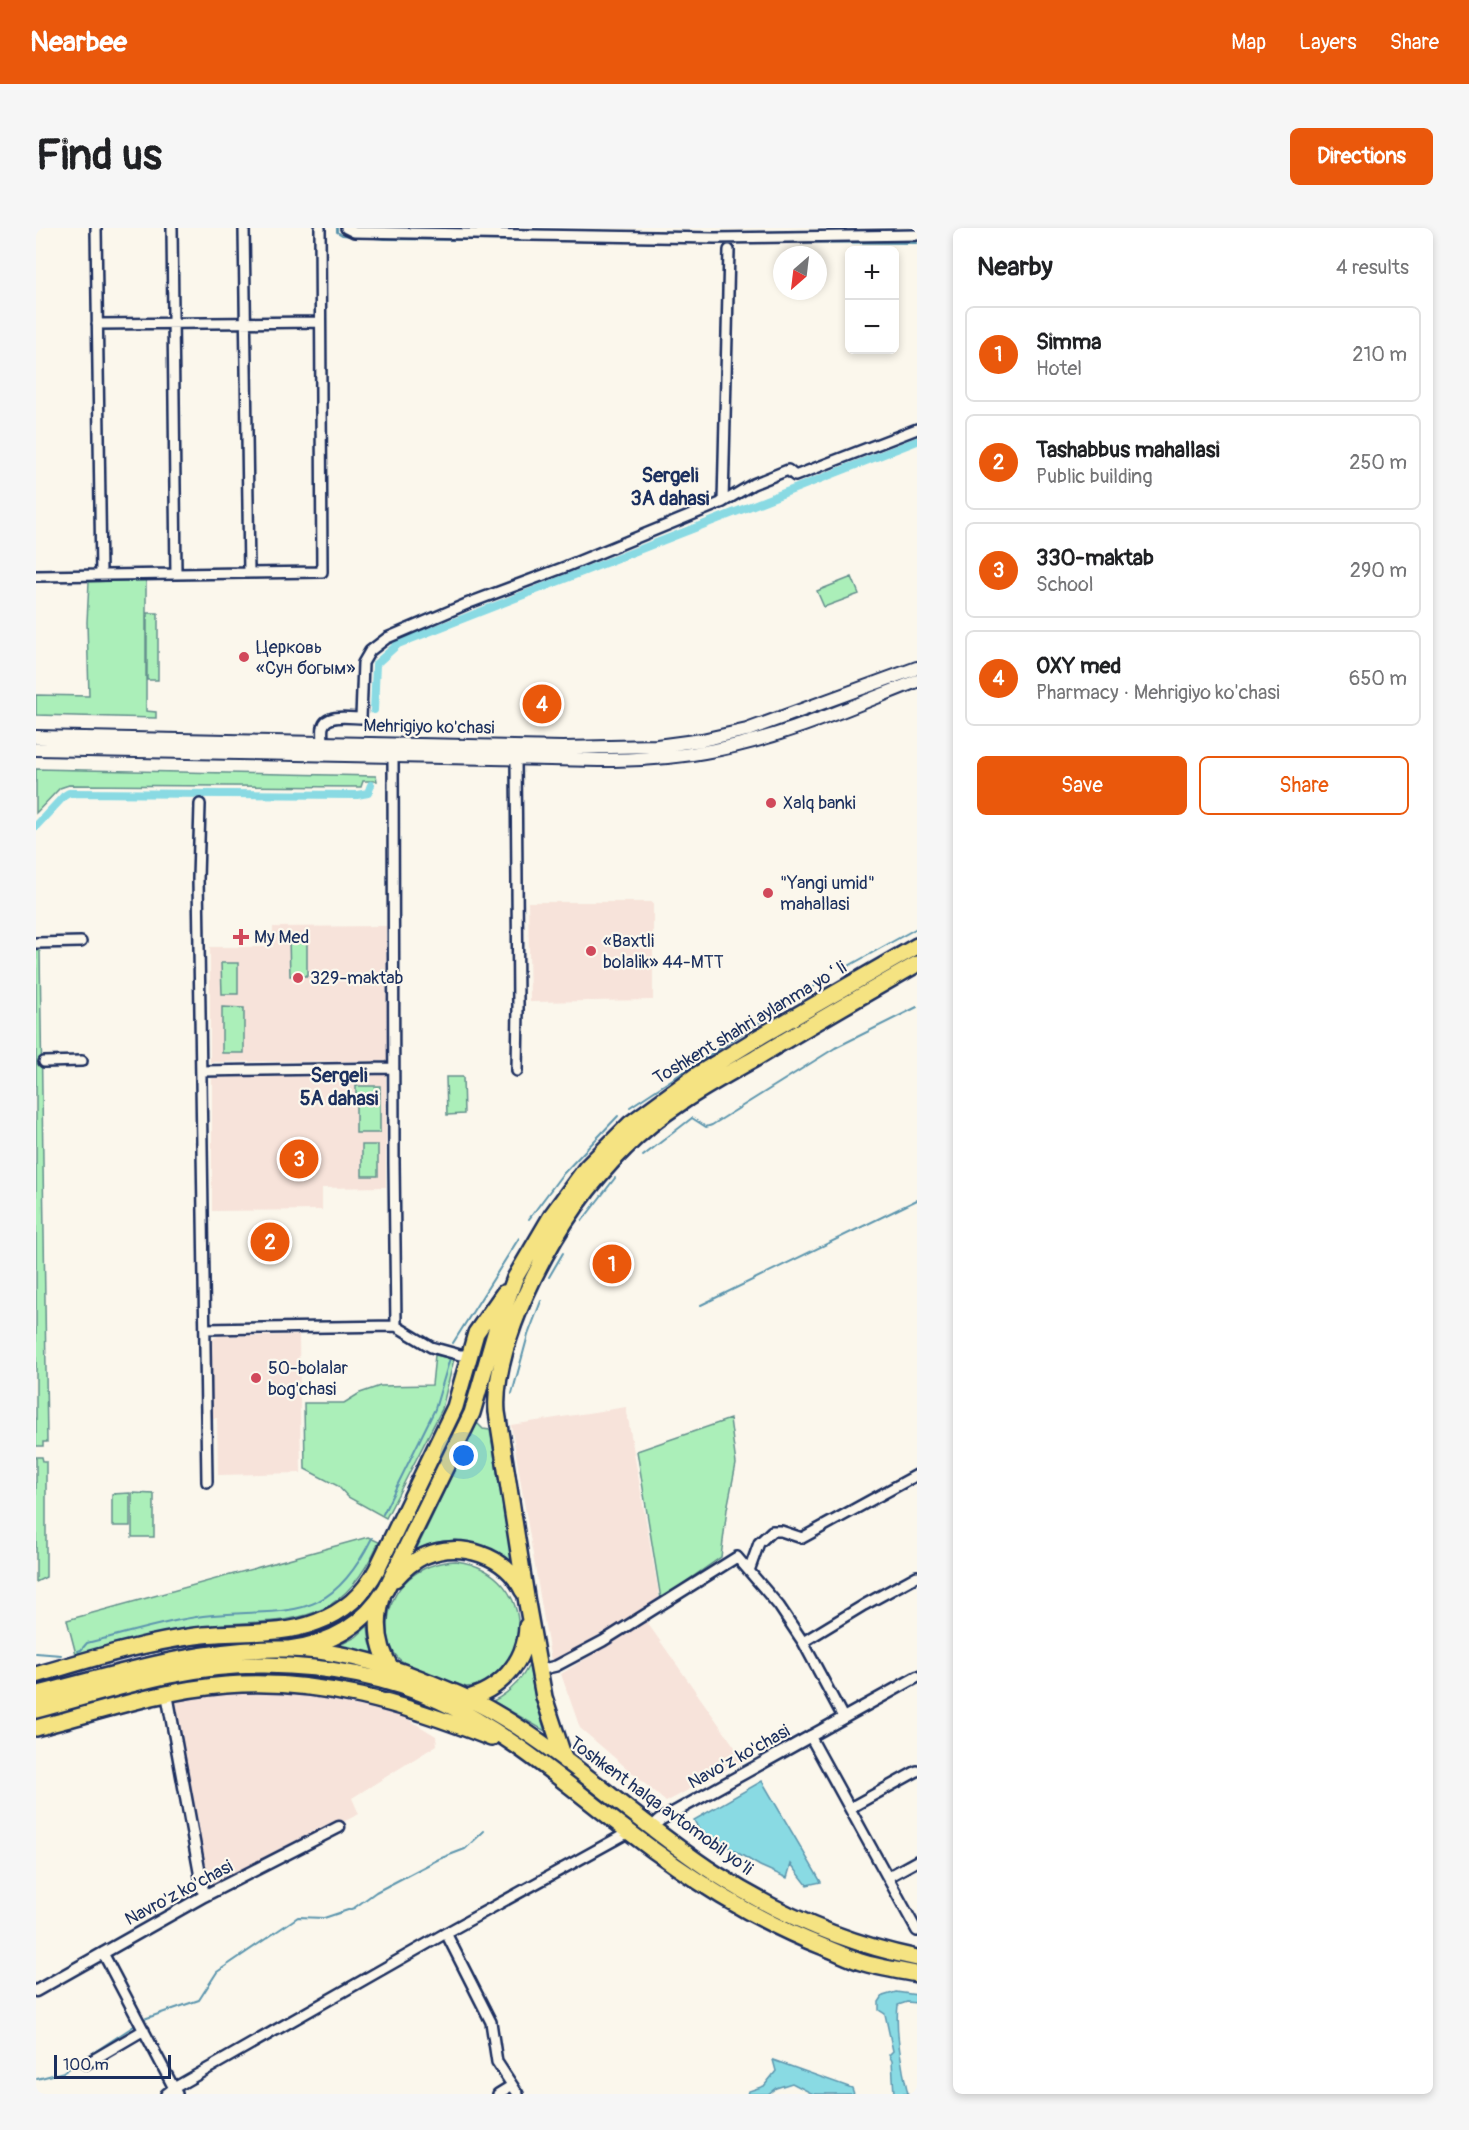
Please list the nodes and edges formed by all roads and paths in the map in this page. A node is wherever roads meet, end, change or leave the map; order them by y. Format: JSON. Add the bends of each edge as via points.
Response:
{"nodes":[{"id":1,"x":96,"y":228,"type":"edge"},
{"id":2,"x":172,"y":228,"type":"edge"},
{"id":3,"x":244,"y":228,"type":"edge"},
{"id":4,"x":320,"y":228,"type":"edge"},
{"id":5,"x":346,"y":228,"type":"edge"},
{"id":6,"x":715,"y":233,"type":"edge"},
{"id":7,"x":917,"y":235,"type":"edge"},
{"id":8,"x":729,"y":250,"type":"dead end"},
{"id":9,"x":319,"y":322,"type":"junction"},
{"id":10,"x":174,"y":323,"type":"junction"},
{"id":11,"x":245,"y":323,"type":"junction"},
{"id":12,"x":97,"y":324,"type":"junction"},
{"id":13,"x":917,"y":429,"type":"edge"},
{"id":14,"x":723,"y":502,"type":"junction"},
{"id":15,"x":249,"y":573,"type":"junction"},
{"id":16,"x":176,"y":574,"type":"junction"},
{"id":17,"x":101,"y":575,"type":"junction"},
{"id":18,"x":36,"y":576,"type":"edge"},
{"id":19,"x":917,"y":668,"type":"edge"},
{"id":20,"x":917,"y":681,"type":"edge"},
{"id":21,"x":36,"y":737,"type":"edge"},
{"id":22,"x":323,"y":742,"type":"junction"},
{"id":23,"x":36,"y":749,"type":"edge"},
{"id":24,"x":393,"y":750,"type":"junction"},
{"id":25,"x":516,"y":758,"type":"junction"},
{"id":26,"x":200,"y":804,"type":"dead end"},
{"id":27,"x":81,"y":942,"type":"dead end"},
{"id":28,"x":36,"y":943,"type":"edge"},
{"id":29,"x":917,"y":946,"type":"edge"},
{"id":30,"x":917,"y":964,"type":"edge"},
{"id":31,"x":844,"y":988,"type":"junction"},
{"id":32,"x":851,"y":1002,"type":"junction"},
{"id":33,"x":761,"y":1036,"type":"junction"},
{"id":34,"x":769,"y":1050,"type":"junction"},
{"id":35,"x":82,"y":1061,"type":"dead end"},
{"id":36,"x":44,"y":1062,"type":"dead end"},
{"id":37,"x":393,"y":1068,"type":"junction"},
{"id":38,"x":201,"y":1071,"type":"junction"},
{"id":39,"x":517,"y":1071,"type":"dead end"},
{"id":40,"x":515,"y":1278,"type":"junction"},
{"id":41,"x":396,"y":1326,"type":"junction"},
{"id":42,"x":205,"y":1329,"type":"junction"},
{"id":43,"x":469,"y":1355,"type":"junction"},
{"id":44,"x":475,"y":1407,"type":"junction"},
{"id":45,"x":497,"y":1412,"type":"junction"},
{"id":46,"x":917,"y":1475,"type":"edge"},
{"id":47,"x":207,"y":1482,"type":"dead end"},
{"id":48,"x":749,"y":1571,"type":"junction"},
{"id":49,"x":917,"y":1576,"type":"edge"},
{"id":50,"x":386,"y":1589,"type":"junction"},
{"id":51,"x":527,"y":1603,"type":"junction"},
{"id":52,"x":803,"y":1642,"type":"junction"},
{"id":53,"x":289,"y":1649,"type":"junction"},
{"id":54,"x":124,"y":1650,"type":"junction"},
{"id":55,"x":161,"y":1662,"type":"junction"},
{"id":56,"x":390,"y":1666,"type":"junction"},
{"id":57,"x":540,"y":1670,"type":"junction"},
{"id":58,"x":37,"y":1674,"type":"edge"},
{"id":59,"x":917,"y":1677,"type":"edge"},
{"id":60,"x":405,"y":1687,"type":"junction"},
{"id":61,"x":167,"y":1694,"type":"junction"},
{"id":62,"x":36,"y":1695,"type":"edge"},
{"id":63,"x":467,"y":1698,"type":"junction"},
{"id":64,"x":440,"y":1701,"type":"junction"},
{"id":65,"x":36,"y":1710,"type":"edge"},
{"id":66,"x":843,"y":1717,"type":"junction"},
{"id":67,"x":36,"y":1728,"type":"edge"},
{"id":68,"x":810,"y":1736,"type":"junction"},
{"id":69,"x":566,"y":1761,"type":"junction"},
{"id":70,"x":542,"y":1764,"type":"junction"},
{"id":71,"x":917,"y":1772,"type":"edge"},
{"id":72,"x":850,"y":1808,"type":"junction"},
{"id":73,"x":339,"y":1827,"type":"dead end"},
{"id":74,"x":651,"y":1828,"type":"junction"},
{"id":75,"x":629,"y":1832,"type":"junction"},
{"id":76,"x":917,"y":1861,"type":"edge"},
{"id":77,"x":888,"y":1877,"type":"junction"},
{"id":78,"x":204,"y":1896,"type":"junction"},
{"id":79,"x":917,"y":1931,"type":"edge"},
{"id":80,"x":446,"y":1933,"type":"junction"},
{"id":81,"x":882,"y":1950,"type":"junction"},
{"id":82,"x":103,"y":1953,"type":"junction"},
{"id":83,"x":917,"y":1958,"type":"edge"},
{"id":84,"x":877,"y":1966,"type":"junction"},
{"id":85,"x":917,"y":1974,"type":"edge"},
{"id":86,"x":36,"y":1991,"type":"edge"},
{"id":87,"x":144,"y":2030,"type":"junction"},
{"id":88,"x":86,"y":2064,"type":"dead end"},
{"id":89,"x":514,"y":2090,"type":"edge"},
{"id":90,"x":173,"y":2092,"type":"edge"},
{"id":91,"x":498,"y":2094,"type":"edge"}],
"edges":[{"from":1,"to":12,"type":"street"},
{"from":2,"to":10,"type":"street"},
{"from":3,"to":11,"type":"street"},
{"from":4,"to":9,"type":"street"},
{"from":5,"to":6,"type":"street","via":[[354,232]]},
{"from":6,"to":7,"type":"street"},
{"from":8,"to":14,"type":"street"},
{"from":9,"to":11,"type":"street"},
{"from":9,"to":15,"type":"street","via":[[322,572]]},
{"from":10,"to":11,"type":"street"},
{"from":10,"to":12,"type":"street"},
{"from":10,"to":16,"type":"street"},
{"from":11,"to":15,"type":"street"},
{"from":12,"to":17,"type":"street"},
{"from":13,"to":14,"type":"street","via":[[795,476],[788,470]]},
{"from":14,"to":22,"type":"street","via":[[387,638],[370,651],[363,663],[361,718],[332,718],[325,722]]},
{"from":15,"to":16,"type":"street"},
{"from":16,"to":17,"type":"street"},
{"from":17,"to":18,"type":"street"},
{"from":19,"to":24,"type":"main road","name":"Mehrigiyo ko'chasi","via":[[772,722],[681,744]]},
{"from":20,"to":25,"type":"main road","name":"Mehrigiyo ko'chasi","via":[[774,735],[704,752],[627,760]]},
{"from":21,"to":22,"type":"main road","name":"Mehrigiyo ko'chasi"},
{"from":22,"to":24,"type":"main road","name":"Mehrigiyo ko'chasi"},
{"from":23,"to":24,"type":"main road","name":"Mehrigiyo ko'chasi"},
{"from":24,"to":25,"type":"main road","name":"Mehrigiyo ko'chasi"},
{"from":24,"to":37,"type":"street"},
{"from":25,"to":39,"type":"street"},
{"from":26,"to":38,"type":"street"},
{"from":27,"to":28,"type":"street"},
{"from":29,"to":31,"type":"highway","name":"Toshkent shahri aylanma yoʻli"},
{"from":30,"to":32,"type":"highway","name":"Toshkent shahri aylanma yoʻli"},
{"from":31,"to":32,"type":"highway","via":[[843,998]]},
{"from":31,"to":33,"type":"highway","name":"Toshkent shahri aylanma yoʻli"},
{"from":32,"to":34,"type":"highway","name":"Toshkent shahri aylanma yoʻli"},
{"from":33,"to":34,"type":"highway","via":[[769,1041]]},
{"from":33,"to":40,"type":"highway","name":"Toshkent shahri aylanma yoʻli","via":[[670,1094],[606,1147],[567,1193]]},
{"from":34,"to":45,"type":"highway","name":"Toshkent shahri aylanma yoʻli","via":[[656,1121],[625,1148],[579,1200],[524,1300],[499,1381]]},
{"from":35,"to":36,"type":"street"},
{"from":37,"to":38,"type":"street"},
{"from":37,"to":41,"type":"street"},
{"from":38,"to":42,"type":"street"},
{"from":40,"to":43,"type":"highway","via":[[480,1326]]},
{"from":40,"to":44,"type":"highway","name":"Toshkent shahri aylanma yoʻli"},
{"from":41,"to":42,"type":"street"},
{"from":41,"to":43,"type":"street","via":[[431,1347]]},
{"from":42,"to":47,"type":"street"},
{"from":43,"to":54,"type":"highway","via":[[451,1417],[377,1569],[351,1603],[327,1618],[298,1628],[193,1636]]},
{"from":44,"to":45,"type":"highway","via":[[484,1420]]},
{"from":44,"to":50,"type":"highway","name":"Toshkent shahri aylanma yoʻli"},
{"from":45,"to":51,"type":"highway","name":"Toshkent shahri aylanma yoʻli"},
{"from":46,"to":48,"type":"street","via":[[802,1538],[772,1531],[759,1543]]},
{"from":48,"to":52,"type":"street"},
{"from":48,"to":57,"type":"street","via":[[737,1557],[603,1641],[556,1666]]},
{"from":49,"to":52,"type":"street"},
{"from":50,"to":51,"type":"highway","name":"Toshkent shahri aylanma yoʻli","via":[[422,1557],[443,1550],[464,1550],[489,1557],[507,1568]]},
{"from":50,"to":53,"type":"highway","name":"Toshkent shahri aylanma yoʻli","via":[[369,1612],[346,1631],[316,1644]]},
{"from":50,"to":56,"type":"highway","name":"Toshkent shahri aylanma yoʻli","via":[[378,1626]]},
{"from":51,"to":57,"type":"highway","name":"Toshkent shahri aylanma yoʻli"},
{"from":51,"to":63,"type":"highway","name":"Toshkent shahri aylanma yoʻli","via":[[527,1635],[517,1662],[493,1687]]},
{"from":52,"to":66,"type":"street"},
{"from":53,"to":55,"type":"highway","via":[[222,1652]]},
{"from":53,"to":56,"type":"highway","name":"Toshkent halqa avtomobil yo'li"},
{"from":54,"to":55,"type":"highway"},
{"from":54,"to":58,"type":"highway"},
{"from":55,"to":62,"type":"highway"},
{"from":56,"to":60,"type":"highway","name":"Toshkent shahri aylanma yoʻli"},
{"from":56,"to":63,"type":"highway","name":"Toshkent halqa avtomobil yo'li"},
{"from":57,"to":69,"type":"highway","name":"Toshkent shahri aylanma yoʻli","via":[[544,1697]]},
{"from":59,"to":66,"type":"street","name":"Navo'z ko'chasi"},
{"from":60,"to":64,"type":"highway","name":"Toshkent halqa avtomobil yo'li"},
{"from":60,"to":65,"type":"highway","name":"Toshkent halqa avtomobil yo'li","via":[[315,1668],[235,1666],[164,1675]]},
{"from":61,"to":67,"type":"highway"},
{"from":61,"to":70,"type":"highway","via":[[246,1684],[303,1686],[348,1693],[458,1725]]},
{"from":61,"to":78,"type":"street"},
{"from":63,"to":64,"type":"highway","name":"Toshkent shahri aylanma yoʻli"},
{"from":63,"to":69,"type":"highway","name":"Toshkent halqa avtomobil yo'li","via":[[517,1726]]},
{"from":64,"to":70,"type":"highway","name":"Toshkent halqa avtomobil yo'li","via":[[504,1737]]},
{"from":66,"to":68,"type":"street","name":"Navo'z ko'chasi"},
{"from":68,"to":72,"type":"street"},
{"from":68,"to":74,"type":"street","name":"Navo'z ko'chasi"},
{"from":69,"to":74,"type":"highway","name":"Toshkent halqa avtomobil yo'li"},
{"from":70,"to":75,"type":"highway","name":"Toshkent halqa avtomobil yo'li"},
{"from":71,"to":72,"type":"street"},
{"from":72,"to":77,"type":"street"},
{"from":73,"to":78,"type":"street","name":"Navro'z ko'chasi"},
{"from":74,"to":81,"type":"highway","name":"Toshkent halqa avtomobil yo'li","via":[[757,1899],[853,1942]]},
{"from":75,"to":80,"type":"street"},
{"from":75,"to":84,"type":"highway","name":"Toshkent halqa avtomobil yo'li","via":[[748,1912],[848,1958]]},
{"from":76,"to":77,"type":"street"},
{"from":77,"to":79,"type":"street"},
{"from":78,"to":82,"type":"street","name":"Navro'z ko'chasi"},
{"from":80,"to":89,"type":"street","via":[[491,2022],[497,2062]]},
{"from":80,"to":90,"type":"street"},
{"from":81,"to":83,"type":"highway","name":"Toshkent halqa avtomobil yo'li"},
{"from":81,"to":84,"type":"highway"},
{"from":82,"to":86,"type":"street","name":"Navro'z ko'chasi"},
{"from":82,"to":87,"type":"street"},
{"from":84,"to":85,"type":"highway","name":"Toshkent halqa avtomobil yo'li"},
{"from":87,"to":88,"type":"street"},
{"from":87,"to":90,"type":"street"},
{"from":89,"to":91,"type":"street"}]}
